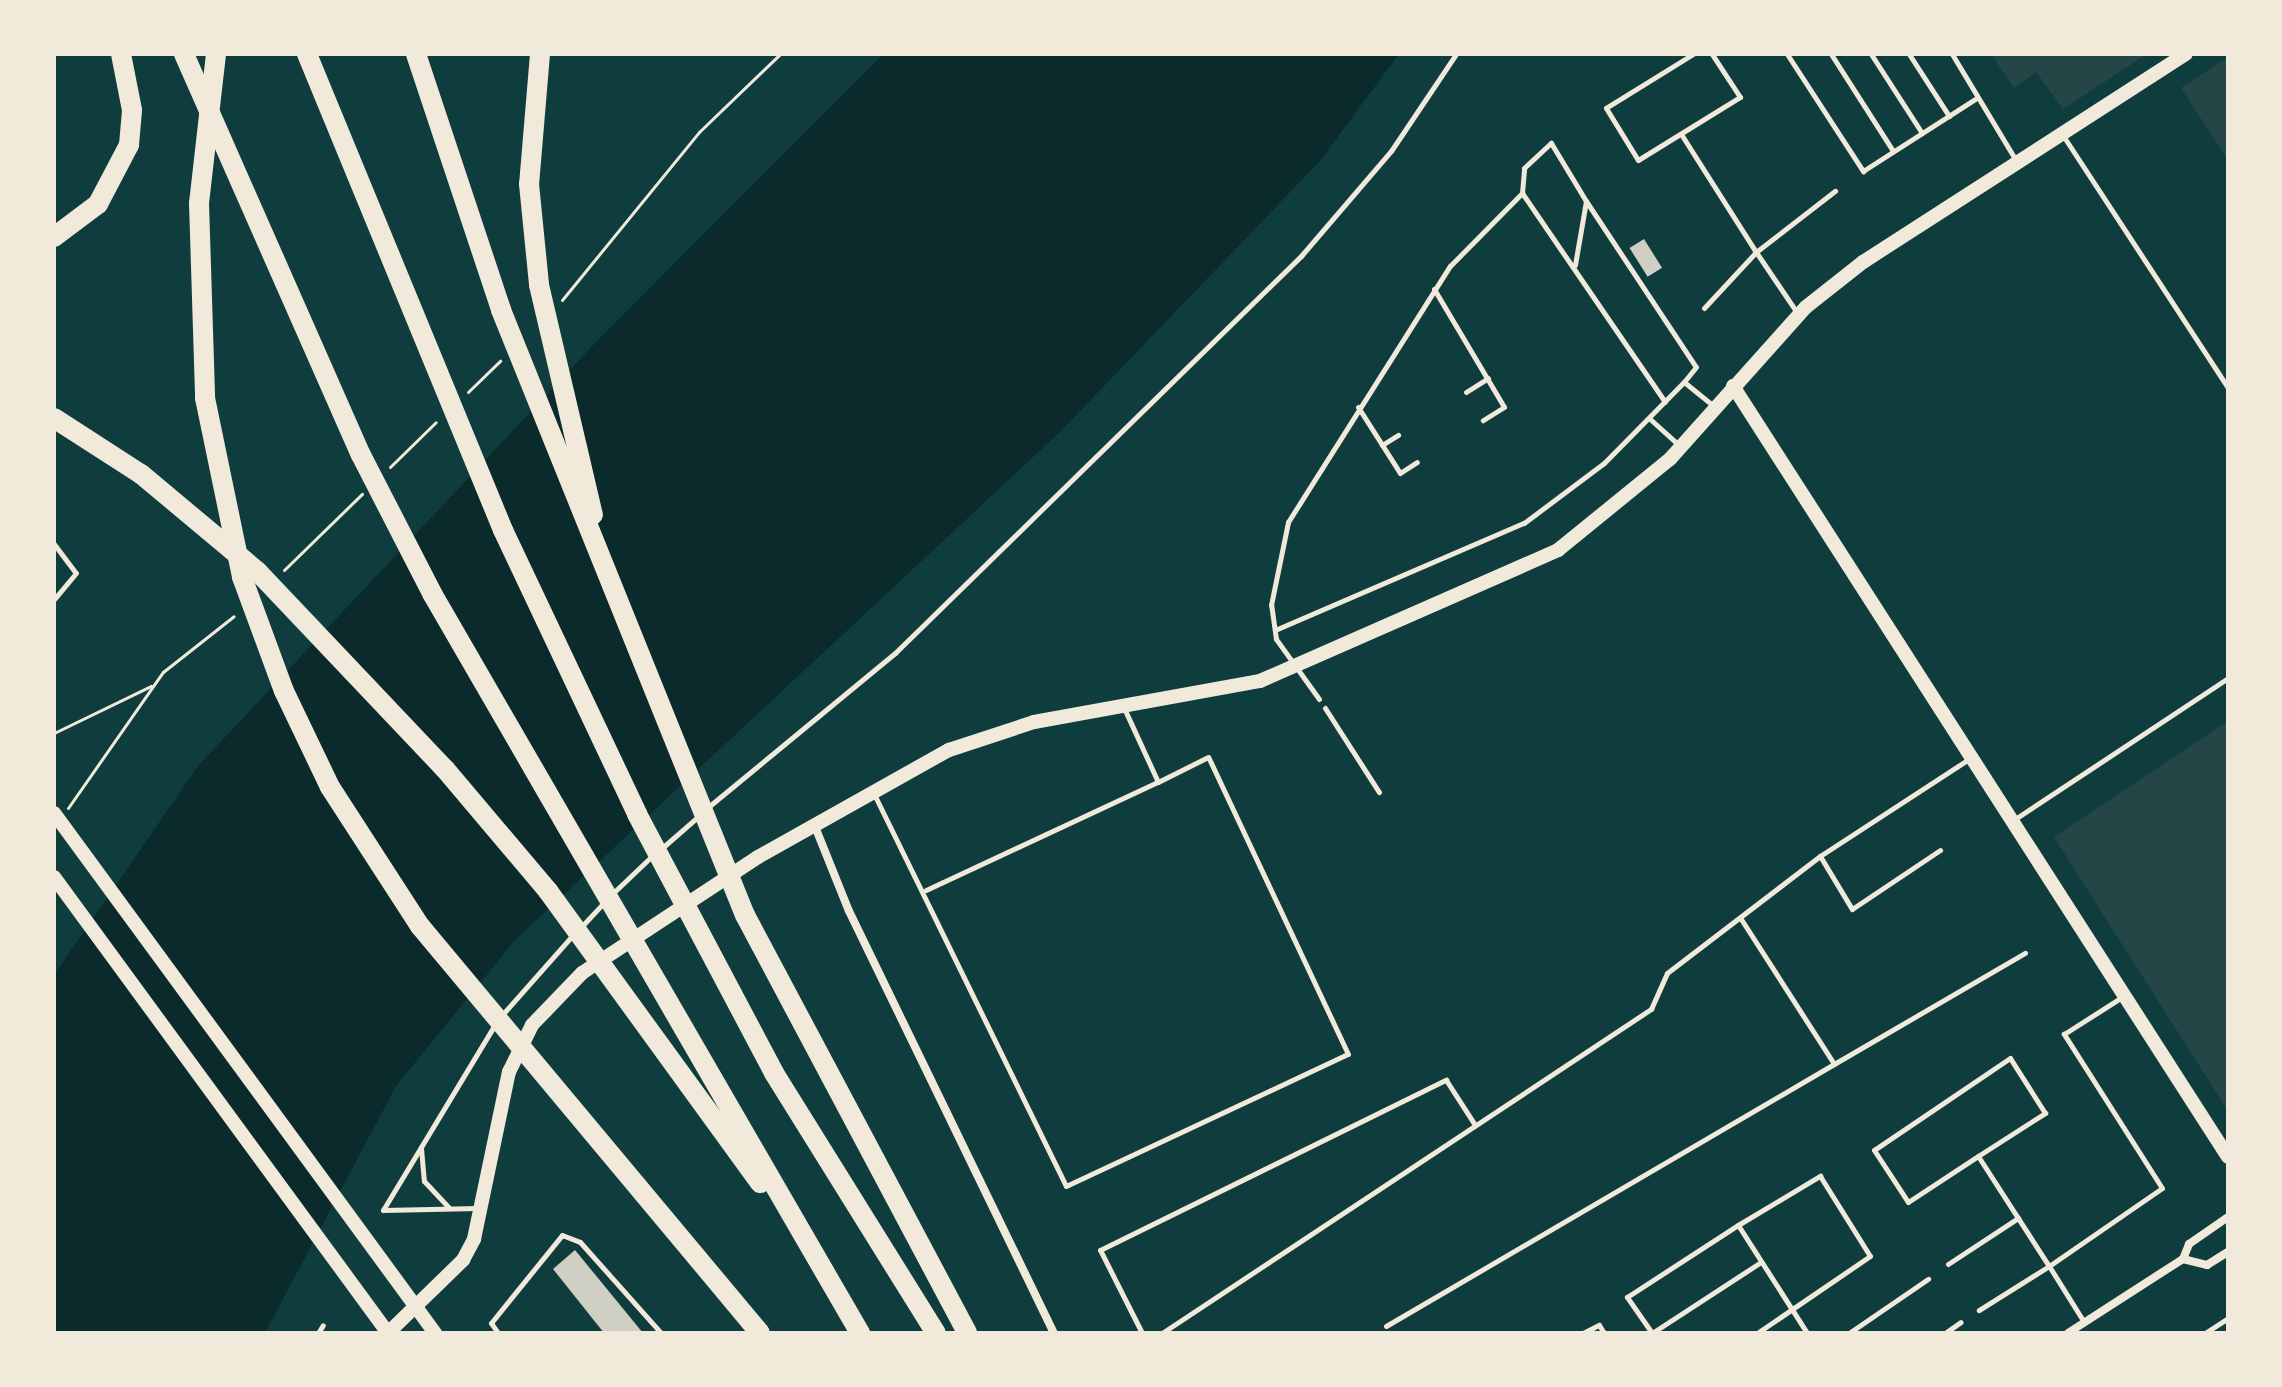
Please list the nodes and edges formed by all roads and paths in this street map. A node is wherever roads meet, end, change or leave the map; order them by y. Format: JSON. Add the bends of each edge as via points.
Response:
{"nodes":[{"id":1,"x":121,"y":54,"type":"edge"},
{"id":2,"x":184,"y":54,"type":"edge"},
{"id":3,"x":216,"y":54,"type":"edge"},
{"id":4,"x":307,"y":54,"type":"edge"},
{"id":5,"x":416,"y":54,"type":"edge"},
{"id":6,"x":540,"y":54,"type":"edge"},
{"id":7,"x":780,"y":54,"type":"edge"},
{"id":8,"x":1456,"y":54,"type":"edge"},
{"id":9,"x":1693,"y":54,"type":"edge"},
{"id":10,"x":1712,"y":54,"type":"edge"},
{"id":11,"x":1787,"y":54,"type":"edge"},
{"id":12,"x":1831,"y":54,"type":"edge"},
{"id":13,"x":1871,"y":54,"type":"edge"},
{"id":14,"x":1909,"y":54,"type":"edge"},
{"id":15,"x":1952,"y":54,"type":"edge"},
{"id":16,"x":2186,"y":54,"type":"edge"},
{"id":17,"x":1975,"y":99,"type":"junction"},
{"id":18,"x":1949,"y":116,"type":"junction"},
{"id":19,"x":1922,"y":133,"type":"junction"},
{"id":20,"x":1681,"y":134,"type":"junction"},
{"id":21,"x":2062,"y":134,"type":"junction"},
{"id":22,"x":1893,"y":151,"type":"junction"},
{"id":23,"x":2017,"y":162,"type":"junction"},
{"id":24,"x":1835,"y":191,"type":"dead end"},
{"id":25,"x":1522,"y":193,"type":"junction"},
{"id":26,"x":1586,"y":201,"type":"junction"},
{"id":27,"x":54,"y":237,"type":"edge"},
{"id":28,"x":1756,"y":252,"type":"junction"},
{"id":29,"x":1575,"y":266,"type":"junction"},
{"id":30,"x":1434,"y":289,"type":"junction"},
{"id":31,"x":560,"y":302,"type":"dead end"},
{"id":32,"x":1704,"y":308,"type":"dead end"},
{"id":33,"x":1799,"y":315,"type":"junction"},
{"id":34,"x":505,"y":356,"type":"dead end"},
{"id":35,"x":1488,"y":378,"type":"junction"},
{"id":36,"x":1684,"y":382,"type":"junction"},
{"id":37,"x":1733,"y":386,"type":"junction"},
{"id":38,"x":2228,"y":388,"type":"edge"},
{"id":39,"x":1466,"y":392,"type":"dead end"},
{"id":40,"x":460,"y":399,"type":"dead end"},
{"id":41,"x":1665,"y":402,"type":"junction"},
{"id":42,"x":1358,"y":407,"type":"junction"},
{"id":43,"x":1715,"y":407,"type":"junction"},
{"id":44,"x":54,"y":418,"type":"edge"},
{"id":45,"x":1650,"y":419,"type":"junction"},
{"id":46,"x":438,"y":420,"type":"dead end"},
{"id":47,"x":1483,"y":420,"type":"dead end"},
{"id":48,"x":1398,"y":435,"type":"dead end"},
{"id":49,"x":1382,"y":445,"type":"junction"},
{"id":50,"x":1681,"y":446,"type":"junction"},
{"id":51,"x":1417,"y":462,"type":"dead end"},
{"id":52,"x":383,"y":474,"type":"dead end"},
{"id":53,"x":372,"y":485,"type":"dead end"},
{"id":54,"x":54,"y":544,"type":"edge"},
{"id":55,"x":273,"y":579,"type":"dead end"},
{"id":56,"x":54,"y":599,"type":"edge"},
{"id":57,"x":242,"y":609,"type":"dead end"},
{"id":58,"x":625,"y":627,"type":"junction"},
{"id":59,"x":1275,"y":630,"type":"junction"},
{"id":60,"x":1299,"y":667,"type":"junction"},
{"id":61,"x":2228,"y":678,"type":"edge"},
{"id":62,"x":152,"y":686,"type":"junction"},
{"id":63,"x":1319,"y":699,"type":"dead end"},
{"id":64,"x":1124,"y":707,"type":"junction"},
{"id":65,"x":1325,"y":708,"type":"dead end"},
{"id":66,"x":54,"y":733,"type":"edge"},
{"id":67,"x":1973,"y":757,"type":"junction"},
{"id":68,"x":1158,"y":782,"type":"junction"},
{"id":69,"x":872,"y":790,"type":"junction"},
{"id":70,"x":1379,"y":792,"type":"dead end"},
{"id":71,"x":58,"y":814,"type":"edge"},
{"id":72,"x":2014,"y":819,"type":"junction"},
{"id":73,"x":814,"y":824,"type":"junction"},
{"id":74,"x":1940,"y":850,"type":"dead end"},
{"id":75,"x":1820,"y":856,"type":"junction"},
{"id":76,"x":54,"y":877,"type":"edge"},
{"id":77,"x":926,"y":890,"type":"junction"},
{"id":78,"x":1741,"y":919,"type":"junction"},
{"id":79,"x":2025,"y":953,"type":"dead end"},
{"id":80,"x":2126,"y":994,"type":"junction"},
{"id":81,"x":1834,"y":1064,"type":"junction"},
{"id":82,"x":1475,"y":1125,"type":"junction"},
{"id":83,"x":421,"y":1147,"type":"junction"},
{"id":84,"x":1978,"y":1156,"type":"junction"},
{"id":85,"x":2228,"y":1157,"type":"edge"},
{"id":86,"x":482,"y":1208,"type":"junction"},
{"id":87,"x":449,"y":1209,"type":"junction"},
{"id":88,"x":2228,"y":1217,"type":"edge"},
{"id":89,"x":2018,"y":1218,"type":"junction"},
{"id":90,"x":1738,"y":1225,"type":"junction"},
{"id":91,"x":2228,"y":1252,"type":"edge"},
{"id":92,"x":2183,"y":1259,"type":"junction"},
{"id":93,"x":1761,"y":1262,"type":"junction"},
{"id":94,"x":1948,"y":1264,"type":"dead end"},
{"id":95,"x":2049,"y":1266,"type":"junction"},
{"id":96,"x":821,"y":1269,"type":"junction"},
{"id":97,"x":1928,"y":1279,"type":"dead end"},
{"id":98,"x":1791,"y":1308,"type":"junction"},
{"id":99,"x":417,"y":1309,"type":"junction"},
{"id":100,"x":1979,"y":1310,"type":"dead end"},
{"id":101,"x":2228,"y":1318,"type":"edge"},
{"id":102,"x":1961,"y":1322,"type":"dead end"},
{"id":103,"x":2085,"y":1322,"type":"junction"},
{"id":104,"x":323,"y":1325,"type":"dead end"},
{"id":105,"x":1386,"y":1326,"type":"dead end"},
{"id":106,"x":386,"y":1332,"type":"edge"},
{"id":107,"x":318,"y":1333,"type":"edge"},
{"id":108,"x":435,"y":1333,"type":"edge"},
{"id":109,"x":498,"y":1333,"type":"edge"},
{"id":110,"x":661,"y":1333,"type":"edge"},
{"id":111,"x":760,"y":1333,"type":"edge"},
{"id":112,"x":860,"y":1333,"type":"edge"},
{"id":113,"x":936,"y":1333,"type":"edge"},
{"id":114,"x":967,"y":1333,"type":"edge"},
{"id":115,"x":1054,"y":1333,"type":"edge"},
{"id":116,"x":1142,"y":1333,"type":"edge"},
{"id":117,"x":1162,"y":1333,"type":"edge"},
{"id":118,"x":1583,"y":1333,"type":"edge"},
{"id":119,"x":1604,"y":1333,"type":"edge"},
{"id":120,"x":1652,"y":1333,"type":"edge"},
{"id":121,"x":1757,"y":1333,"type":"edge"},
{"id":122,"x":1807,"y":1333,"type":"edge"},
{"id":123,"x":1849,"y":1333,"type":"edge"},
{"id":124,"x":1945,"y":1333,"type":"edge"},
{"id":125,"x":2068,"y":1333,"type":"edge"},
{"id":126,"x":2205,"y":1333,"type":"edge"}],
"edges":[{"from":1,"to":27,"type":"highway","via":[[132,110],[129,145],[98,204]]},
{"from":2,"to":96,"type":"highway","via":[[361,455],[433,595]]},
{"from":3,"to":111,"type":"highway","via":[[199,203],[200,335],[228,519],[261,635],[330,787],[373,860],[468,988]]},
{"from":4,"to":113,"type":"highway","via":[[561,658],[704,943],[829,1166]]},
{"from":5,"to":58,"type":"highway","via":[[501,310]]},
{"from":6,"to":58,"type":"highway","via":[[529,184],[539,285]]},
{"from":7,"to":31,"type":"path","via":[[699,132]]},
{"from":8,"to":83,"type":"lane","via":[[1391,151],[1301,256],[895,653],[631,874],[510,1001]]},
{"from":9,"to":20,"type":"lane","via":[[1606,108],[1638,160]]},
{"from":10,"to":20,"type":"lane","via":[[1740,97]]},
{"from":11,"to":22,"type":"lane","via":[[1863,171]]},
{"from":12,"to":22,"type":"lane"},
{"from":13,"to":19,"type":"lane"},
{"from":14,"to":18,"type":"lane"},
{"from":15,"to":17,"type":"lane"},
{"from":16,"to":21,"type":"street"},
{"from":17,"to":18,"type":"lane"},
{"from":17,"to":23,"type":"lane"},
{"from":18,"to":19,"type":"lane"},
{"from":19,"to":22,"type":"lane"},
{"from":20,"to":28,"type":"lane"},
{"from":21,"to":23,"type":"street"},
{"from":21,"to":38,"type":"lane"},
{"from":23,"to":33,"type":"street","via":[[1863,262]]},
{"from":24,"to":28,"type":"lane"},
{"from":25,"to":26,"type":"lane","via":[[1524,168],[1551,143]]},
{"from":25,"to":29,"type":"lane"},
{"from":25,"to":30,"type":"lane","via":[[1489,221]]},
{"from":26,"to":29,"type":"lane"},
{"from":26,"to":36,"type":"lane","via":[[1696,367]]},
{"from":28,"to":32,"type":"lane"},
{"from":28,"to":33,"type":"lane"},
{"from":29,"to":41,"type":"lane"},
{"from":30,"to":35,"type":"lane"},
{"from":30,"to":42,"type":"lane"},
{"from":33,"to":37,"type":"street"},
{"from":34,"to":40,"type":"path"},
{"from":35,"to":39,"type":"lane"},
{"from":35,"to":47,"type":"lane","via":[[1504,407]]},
{"from":36,"to":41,"type":"lane"},
{"from":36,"to":43,"type":"lane"},
{"from":37,"to":43,"type":"street"},
{"from":37,"to":67,"type":"street"},
{"from":41,"to":45,"type":"lane"},
{"from":42,"to":49,"type":"lane"},
{"from":42,"to":59,"type":"lane","via":[[1288,522],[1271,605]]},
{"from":43,"to":50,"type":"street"},
{"from":44,"to":96,"type":"highway","via":[[141,474],[257,571],[445,769],[628,1000]]},
{"from":45,"to":50,"type":"lane"},
{"from":45,"to":59,"type":"lane","via":[[1524,523]]},
{"from":46,"to":52,"type":"path"},
{"from":48,"to":49,"type":"lane"},
{"from":49,"to":51,"type":"lane","via":[[1400,473]]},
{"from":50,"to":60,"type":"street","via":[[1558,550]]},
{"from":53,"to":55,"type":"path"},
{"from":54,"to":56,"type":"lane","via":[[76,573]]},
{"from":57,"to":62,"type":"path"},
{"from":58,"to":114,"type":"highway","via":[[745,915]]},
{"from":59,"to":60,"type":"lane"},
{"from":60,"to":63,"type":"lane"},
{"from":60,"to":64,"type":"street","via":[[1217,692]]},
{"from":61,"to":72,"type":"lane"},
{"from":62,"to":66,"type":"path"},
{"from":62,"to":71,"type":"path"},
{"from":64,"to":68,"type":"lane"},
{"from":64,"to":69,"type":"street","via":[[1034,722],[949,750]]},
{"from":65,"to":70,"type":"lane"},
{"from":67,"to":72,"type":"street"},
{"from":67,"to":75,"type":"lane"},
{"from":68,"to":77,"type":"lane"},
{"from":68,"to":77,"type":"lane","via":[[1208,757],[1348,1054],[1066,1186]]},
{"from":69,"to":73,"type":"street"},
{"from":69,"to":77,"type":"lane"},
{"from":71,"to":99,"type":"street"},
{"from":72,"to":80,"type":"street"},
{"from":73,"to":86,"type":"street","via":[[582,973],[554,1000],[509,1072]]},
{"from":73,"to":115,"type":"street","via":[[849,911]]},
{"from":74,"to":75,"type":"lane","via":[[1852,909]]},
{"from":75,"to":78,"type":"lane"},
{"from":76,"to":106,"type":"street"},
{"from":78,"to":81,"type":"lane"},
{"from":78,"to":82,"type":"lane","via":[[1667,973],[1651,1009]]},
{"from":79,"to":81,"type":"lane"},
{"from":80,"to":85,"type":"street"},
{"from":80,"to":95,"type":"lane","via":[[2064,1034],[2162,1188]]},
{"from":81,"to":105,"type":"lane"},
{"from":82,"to":116,"type":"lane","via":[[1446,1080],[1100,1250]]},
{"from":82,"to":117,"type":"lane"},
{"from":83,"to":87,"type":"lane","via":[[424,1181]]},
{"from":83,"to":87,"type":"lane","via":[[383,1210]]},
{"from":84,"to":84,"type":"lane","via":[[2045,1113],[2010,1058],[1874,1150],[1908,1202]]},
{"from":84,"to":89,"type":"lane"},
{"from":86,"to":87,"type":"lane"},
{"from":86,"to":99,"type":"street","via":[[463,1260]]},
{"from":88,"to":92,"type":"street","via":[[2189,1244]]},
{"from":89,"to":94,"type":"lane"},
{"from":89,"to":95,"type":"lane"},
{"from":90,"to":93,"type":"lane"},
{"from":90,"to":98,"type":"lane","via":[[1820,1176],[1870,1256]]},
{"from":90,"to":120,"type":"lane","via":[[1627,1297]]},
{"from":91,"to":92,"type":"street","via":[[2207,1265]]},
{"from":92,"to":103,"type":"street"},
{"from":93,"to":98,"type":"lane"},
{"from":93,"to":120,"type":"lane"},
{"from":95,"to":100,"type":"lane"},
{"from":95,"to":103,"type":"lane"},
{"from":96,"to":112,"type":"highway"},
{"from":97,"to":123,"type":"lane"},
{"from":98,"to":121,"type":"lane"},
{"from":98,"to":122,"type":"lane"},
{"from":99,"to":106,"type":"street"},
{"from":99,"to":108,"type":"street"},
{"from":101,"to":126,"type":"lane"},
{"from":102,"to":124,"type":"lane"},
{"from":103,"to":125,"type":"street"},
{"from":104,"to":107,"type":"lane"},
{"from":109,"to":110,"type":"lane","via":[[491,1323],[562,1235],[580,1242]]},
{"from":118,"to":119,"type":"lane","via":[[1599,1325]]}]}
